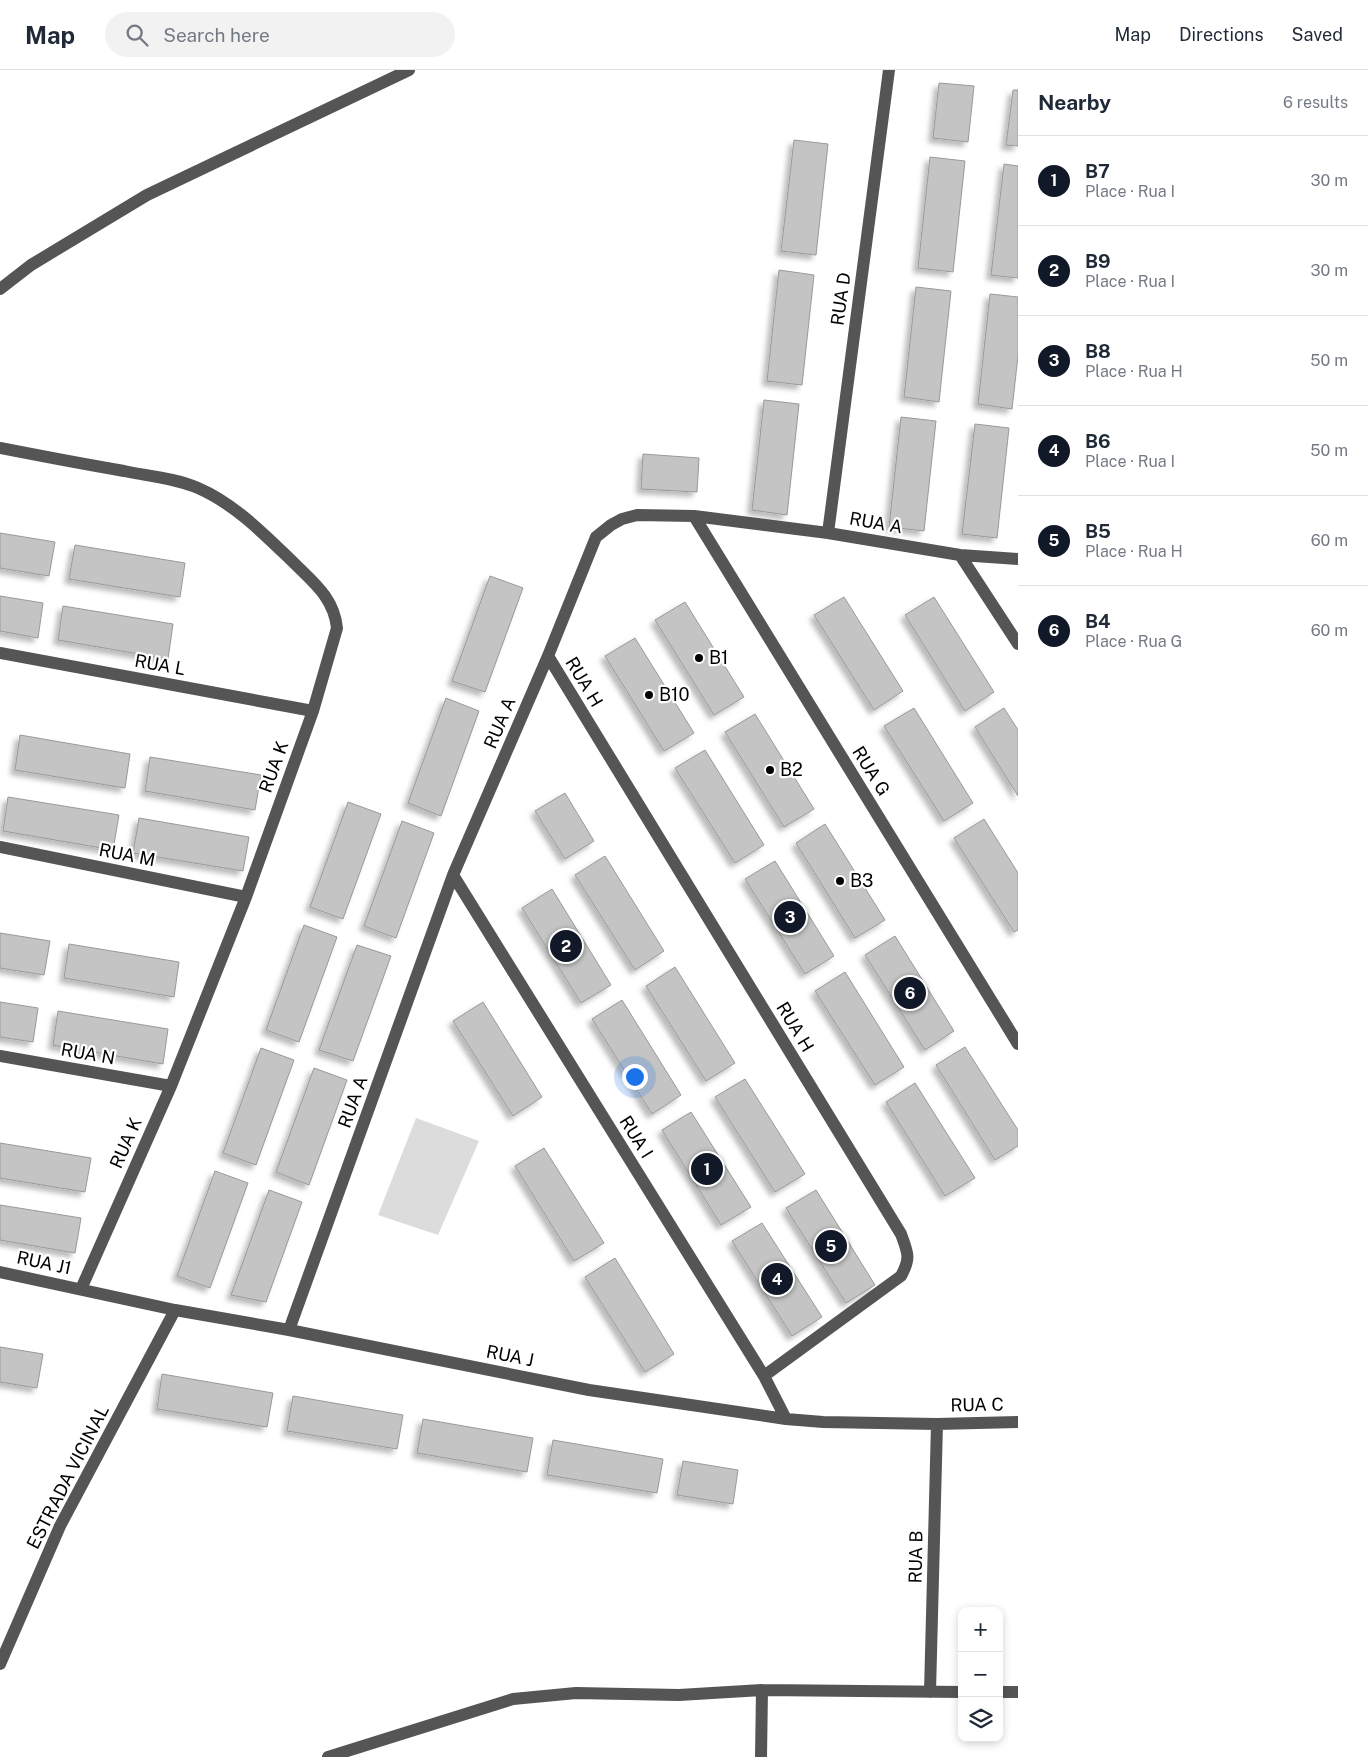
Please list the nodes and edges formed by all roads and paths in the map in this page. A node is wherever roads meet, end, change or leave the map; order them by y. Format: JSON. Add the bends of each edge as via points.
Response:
{"nodes":[{"id":1,"x":409,"y":70,"type":"edge"},
{"id":2,"x":889,"y":70,"type":"edge"},
{"id":3,"x":0,"y":289,"type":"edge"},
{"id":4,"x":0,"y":448,"type":"edge"},
{"id":5,"x":694,"y":516,"type":"junction"},
{"id":6,"x":828,"y":533,"type":"junction"},
{"id":7,"x":960,"y":555,"type":"junction"},
{"id":8,"x":1018,"y":559,"type":"edge"},
{"id":9,"x":1018,"y":644,"type":"edge"},
{"id":10,"x":0,"y":653,"type":"edge"},
{"id":11,"x":548,"y":656,"type":"junction"},
{"id":12,"x":313,"y":711,"type":"junction"},
{"id":13,"x":0,"y":847,"type":"edge"},
{"id":14,"x":453,"y":875,"type":"junction"},
{"id":15,"x":246,"y":897,"type":"junction"},
{"id":16,"x":1018,"y":1044,"type":"edge"},
{"id":17,"x":0,"y":1056,"type":"edge"},
{"id":18,"x":170,"y":1086,"type":"junction"},
{"id":19,"x":0,"y":1272,"type":"edge"},
{"id":20,"x":81,"y":1289,"type":"junction"},
{"id":21,"x":175,"y":1310,"type":"junction"},
{"id":22,"x":289,"y":1330,"type":"junction"},
{"id":23,"x":764,"y":1376,"type":"junction"},
{"id":24,"x":786,"y":1420,"type":"junction"},
{"id":25,"x":1018,"y":1422,"type":"edge"},
{"id":26,"x":937,"y":1424,"type":"junction"},
{"id":27,"x":0,"y":1664,"type":"edge"},
{"id":28,"x":762,"y":1690,"type":"junction"},
{"id":29,"x":930,"y":1692,"type":"junction"},
{"id":30,"x":958,"y":1692,"type":"edge"},
{"id":31,"x":1003,"y":1692,"type":"edge"},
{"id":32,"x":1018,"y":1692,"type":"edge"},
{"id":33,"x":328,"y":1757,"type":"edge"},
{"id":34,"x":761,"y":1757,"type":"edge"}],
"edges":[{"from":1,"to":3,"type":"street","via":[[147,195],[32,265]]},
{"from":2,"to":6,"type":"street","name":"RUA D"},
{"from":4,"to":12,"type":"street","name":"RUA K","via":[[198,488],[261,532],[318,586],[335,614],[336,628]]},
{"from":5,"to":6,"type":"street","name":"RUA A"},
{"from":5,"to":11,"type":"street","name":"RUA A","via":[[637,515],[611,525],[596,537]]},
{"from":5,"to":16,"type":"street","name":"RUA G"},
{"from":6,"to":7,"type":"street","name":"RUA A"},
{"from":7,"to":8,"type":"street","name":"RUA A"},
{"from":7,"to":9,"type":"street"},
{"from":10,"to":12,"type":"street","name":"RUA L"},
{"from":11,"to":14,"type":"street","name":"RUA A"},
{"from":11,"to":23,"type":"street","name":"RUA H","via":[[901,1234],[907,1250],[908,1264],[901,1276]]},
{"from":12,"to":15,"type":"street","name":"RUA K"},
{"from":13,"to":15,"type":"street","name":"RUA M"},
{"from":14,"to":22,"type":"street","name":"RUA A"},
{"from":14,"to":23,"type":"street","name":"RUA I"},
{"from":15,"to":18,"type":"street","name":"RUA K"},
{"from":17,"to":18,"type":"street","name":"RUA N"},
{"from":18,"to":20,"type":"street","name":"RUA K"},
{"from":19,"to":20,"type":"street","name":"RUA J1"},
{"from":20,"to":21,"type":"street","name":"RUA J"},
{"from":21,"to":22,"type":"street","name":"RUA J"},
{"from":21,"to":27,"type":"street","name":"ESTRADA VICINAL","via":[[60,1526]]},
{"from":22,"to":24,"type":"street","name":"RUA J","via":[[589,1390]]},
{"from":23,"to":24,"type":"street","name":"RUA I"},
{"from":24,"to":26,"type":"street","name":"RUA J"},
{"from":25,"to":26,"type":"street","name":"RUA C"},
{"from":26,"to":29,"type":"street","name":"RUA B"},
{"from":28,"to":29,"type":"street"},
{"from":28,"to":33,"type":"street","via":[[678,1695],[576,1693],[513,1699]]},
{"from":28,"to":34,"type":"street"},
{"from":29,"to":30,"type":"street"},
{"from":31,"to":32,"type":"street"}]}
